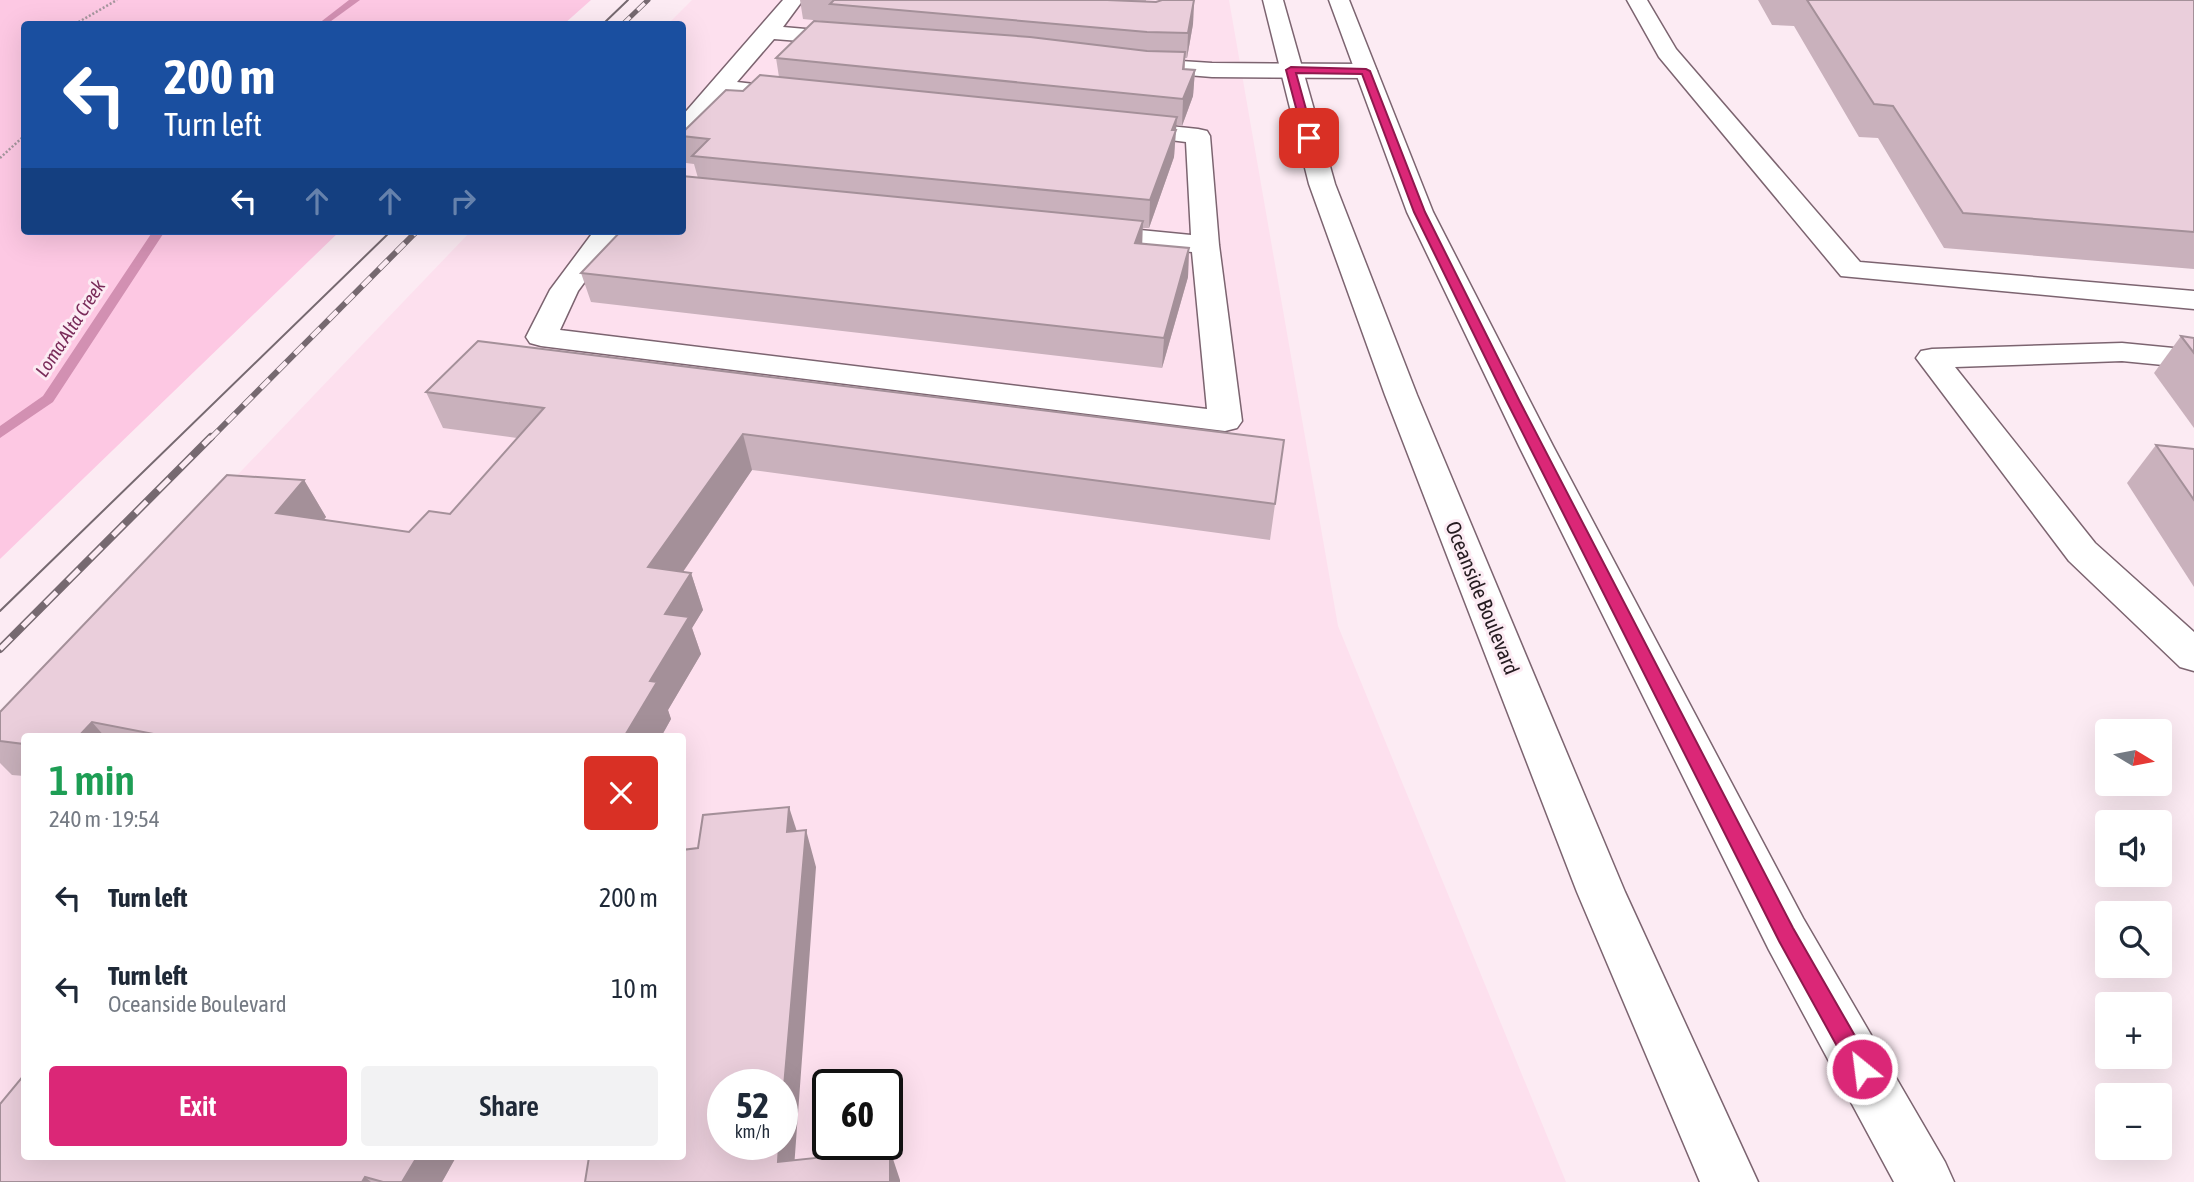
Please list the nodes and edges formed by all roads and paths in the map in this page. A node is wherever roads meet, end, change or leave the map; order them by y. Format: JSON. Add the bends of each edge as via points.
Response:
{"nodes":[{"id":1,"x":117,"y":0,"type":"edge"},
{"id":2,"x":797,"y":0,"type":"edge"},
{"id":3,"x":1273,"y":0,"type":"edge"},
{"id":4,"x":1339,"y":0,"type":"edge"},
{"id":5,"x":1637,"y":0,"type":"edge"},
{"id":6,"x":80,"y":21,"type":"edge"},
{"id":7,"x":768,"y":32,"type":"junction"},
{"id":8,"x":868,"y":41,"type":"edge"},
{"id":9,"x":1107,"y":62,"type":"edge"},
{"id":10,"x":1291,"y":70,"type":"junction"},
{"id":11,"x":1366,"y":71,"type":"junction"},
{"id":12,"x":720,"y":88,"type":"junction"},
{"id":13,"x":815,"y":97,"type":"edge"},
{"id":14,"x":686,"y":126,"type":"edge"},
{"id":15,"x":1101,"y":126,"type":"edge"},
{"id":16,"x":21,"y":139,"type":"edge"},
{"id":17,"x":0,"y":158,"type":"edge"},
{"id":18,"x":1068,"y":231,"type":"edge"},
{"id":19,"x":605,"y":235,"type":"edge"},
{"id":20,"x":1205,"y":245,"type":"junction"},
{"id":21,"x":2194,"y":300,"type":"edge"},
{"id":22,"x":2194,"y":359,"type":"edge"},
{"id":23,"x":2194,"y":656,"type":"edge"},
{"id":24,"x":1729,"y":1182,"type":"edge"},
{"id":25,"x":1925,"y":1182,"type":"edge"}],
"edges":[{"from":1,"to":6,"type":"path"},
{"from":2,"to":7,"type":"main road"},
{"from":3,"to":10,"type":"main road","name":"Oceanside Boulevard"},
{"from":4,"to":11,"type":"main road"},
{"from":5,"to":21,"type":"main road","via":[[1667,52],[1851,270]]},
{"from":7,"to":8,"type":"main road"},
{"from":7,"to":12,"type":"main road"},
{"from":9,"to":10,"type":"main road"},
{"from":10,"to":11,"type":"main road"},
{"from":10,"to":24,"type":"main road","name":"Oceanside Boulevard","via":[[1322,184],[1401,395],[1601,892]]},
{"from":11,"to":25,"type":"main road","via":[[1420,212],[1536,446],[1786,934]]},
{"from":12,"to":13,"type":"main road"},
{"from":12,"to":14,"type":"main road"},
{"from":15,"to":20,"type":"main road","via":[[1198,136]]},
{"from":16,"to":17,"type":"path"},
{"from":18,"to":20,"type":"main road"},
{"from":19,"to":20,"type":"main road","via":[[564,290],[541,337],[1225,421]]},
{"from":22,"to":23,"type":"main road","via":[[2122,352],[1932,358],[2082,552]]}]}
